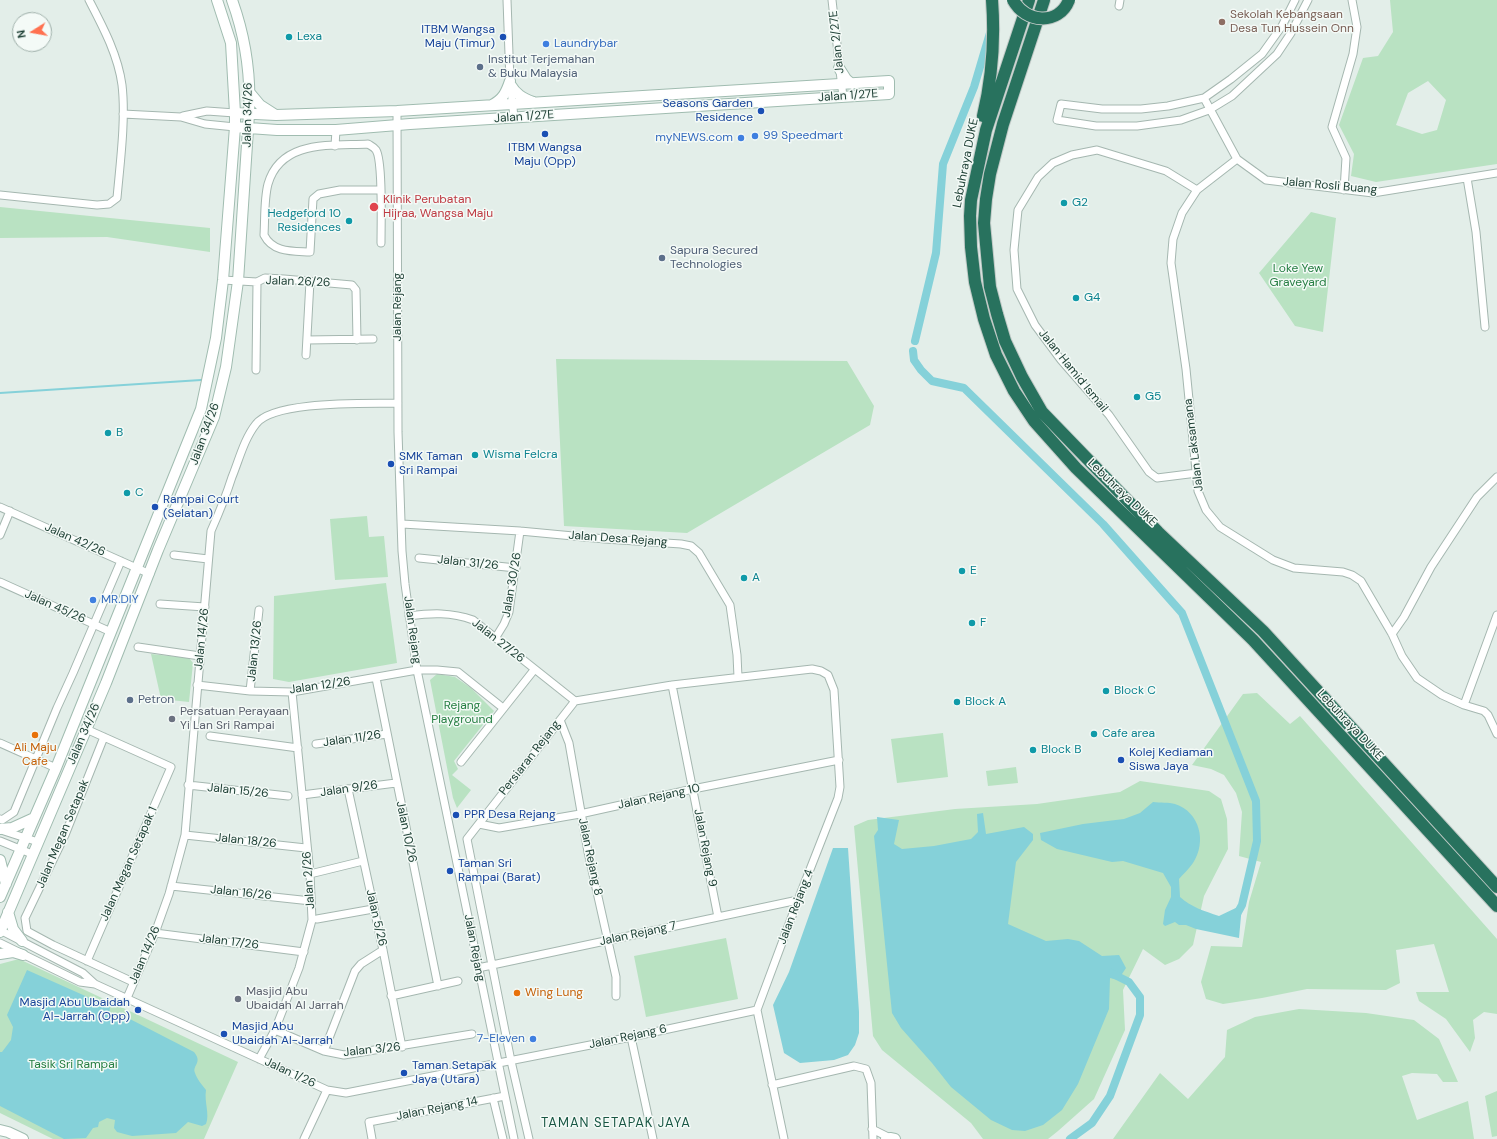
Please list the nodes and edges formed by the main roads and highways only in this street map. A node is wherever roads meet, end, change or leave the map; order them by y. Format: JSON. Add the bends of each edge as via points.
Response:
{"nodes":[{"id":1,"x":217,"y":0,"type":"edge"},
{"id":2,"x":232,"y":0,"type":"edge"},
{"id":3,"x":992,"y":0,"type":"edge"},
{"id":4,"x":997,"y":0,"type":"edge"},
{"id":5,"x":1013,"y":0,"type":"edge"},
{"id":6,"x":1021,"y":0,"type":"edge"},
{"id":7,"x":1029,"y":0,"type":"edge"},
{"id":8,"x":1044,"y":0,"type":"edge"},
{"id":9,"x":1069,"y":0,"type":"edge"},
{"id":10,"x":994,"y":20,"type":"junction"},
{"id":11,"x":1012,"y":51,"type":"junction"},
{"id":12,"x":852,"y":84,"type":"junction"},
{"id":13,"x":828,"y":85,"type":"junction"},
{"id":14,"x":250,"y":93,"type":"junction"},
{"id":15,"x":534,"y":103,"type":"junction"},
{"id":16,"x":492,"y":106,"type":"junction"},
{"id":17,"x":235,"y":113,"type":"junction"},
{"id":18,"x":249,"y":114,"type":"junction"},
{"id":19,"x":276,"y":115,"type":"junction"},
{"id":20,"x":235,"y":127,"type":"junction"},
{"id":21,"x":248,"y":128,"type":"junction"},
{"id":22,"x":277,"y":130,"type":"junction"},
{"id":23,"x":246,"y":155,"type":"junction"},
{"id":24,"x":971,"y":200,"type":"junction"},
{"id":25,"x":34,"y":818,"type":"junction"},
{"id":26,"x":0,"y":829,"type":"edge"},
{"id":27,"x":0,"y":860,"type":"edge"},
{"id":28,"x":6,"y":884,"type":"junction"},
{"id":29,"x":1497,"y":887,"type":"edge"},
{"id":30,"x":0,"y":897,"type":"edge"},
{"id":31,"x":1497,"y":906,"type":"edge"},
{"id":32,"x":8,"y":912,"type":"junction"},
{"id":33,"x":0,"y":931,"type":"edge"},
{"id":34,"x":22,"y":941,"type":"road end"},
{"id":35,"x":0,"y":954,"type":"edge"},
{"id":36,"x":23,"y":955,"type":"road end"},
{"id":37,"x":0,"y":1125,"type":"edge"},
{"id":38,"x":12,"y":1135,"type":"edge"}],
"edges":[{"from":1,"to":17,"type":"main road","name":"Jalan 34/26","via":[[231,43]]},
{"from":2,"to":14,"type":"main road","name":"Jalan 34/26","via":[[243,41]]},
{"from":3,"to":10,"type":"highway"},
{"from":4,"to":10,"type":"highway"},
{"from":5,"to":9,"type":"highway","bridge":true,"via":[[1021,11],[1032,17],[1045,18],[1056,16],[1066,8]]},
{"from":6,"to":11,"type":"highway"},
{"from":7,"to":11,"type":"highway","name":"Lebuhraya DUKE"},
{"from":8,"to":29,"type":"highway","name":"Lebuhraya DUKE","via":[[1003,124],[990,174],[984,223],[989,280],[997,314],[1022,377],[1042,412],[1158,532],[1263,631]]},
{"from":10,"to":24,"type":"highway","via":[[991,74],[973,157]]},
{"from":11,"to":24,"type":"highway","name":"Lebuhraya DUKE","via":[[986,130]]},
{"from":12,"to":13,"type":"main road","name":"Jalan 1/27E"},
{"from":12,"to":13,"type":"main road","via":[[839,68]]},
{"from":12,"to":22,"type":"main road","name":"Jalan 1/27E","via":[[889,81],[889,94],[336,130]]},
{"from":13,"to":15,"type":"main road","name":"Jalan 1/27E"},
{"from":14,"to":18,"type":"main road","name":"Jalan 34/26"},
{"from":14,"to":19,"type":"main road","via":[[260,105]]},
{"from":15,"to":16,"type":"main road","name":"Jalan 1/27E"},
{"from":15,"to":16,"type":"main road","via":[[516,93],[510,83],[504,96]]},
{"from":16,"to":19,"type":"main road","name":"Jalan 1/27E"},
{"from":17,"to":18,"type":"main road"},
{"from":17,"to":20,"type":"main road","name":"Jalan 34/26"},
{"from":18,"to":19,"type":"main road"},
{"from":18,"to":21,"type":"main road","name":"Jalan 34/26"},
{"from":20,"to":21,"type":"main road"},
{"from":20,"to":25,"type":"main road","name":"Jalan 34/26","via":[[223,280],[216,338],[201,409]]},
{"from":21,"to":22,"type":"main road"},
{"from":21,"to":23,"type":"main road","name":"Jalan 34/26"},
{"from":22,"to":23,"type":"main road","via":[[254,136]]},
{"from":23,"to":32,"type":"main road","name":"Jalan 34/26","via":[[238,281],[226,367],[214,417],[86,730]]},
{"from":24,"to":31,"type":"highway","name":"Lebuhraya DUKE","via":[[971,247],[975,282],[984,319],[996,354],[1018,397],[1034,421],[1076,468],[1253,640]]},
{"from":25,"to":26,"type":"main road","via":[[12,828]]},
{"from":25,"to":28,"type":"main road","name":"Jalan 34/26"},
{"from":27,"to":28,"type":"main road"},
{"from":28,"to":30,"type":"main road","name":"Jalan 34/26"},
{"from":32,"to":33,"type":"main road","name":"Jalan 34/26"},
{"from":32,"to":34,"type":"main road","via":[[13,929]]},
{"from":35,"to":36,"type":"main road","via":[[13,952]]},
{"from":37,"to":38,"type":"main road"}]}
